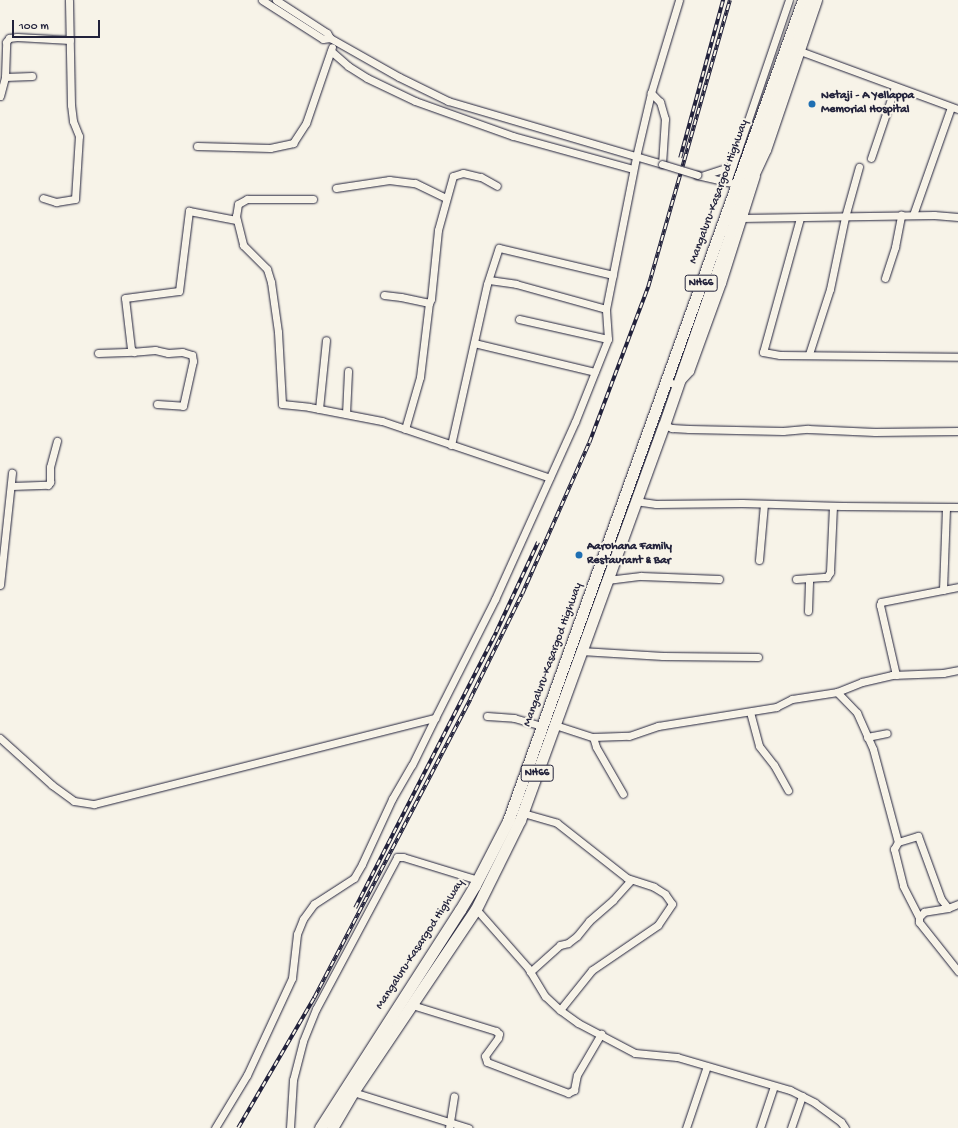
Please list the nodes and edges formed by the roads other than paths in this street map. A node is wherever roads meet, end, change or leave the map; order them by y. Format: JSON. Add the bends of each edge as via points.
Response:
{"nodes":[{"id":1,"x":69,"y":0,"type":"edge"},
{"id":2,"x":262,"y":0,"type":"edge"},
{"id":3,"x":276,"y":0,"type":"edge"},
{"id":4,"x":679,"y":0,"type":"edge"},
{"id":5,"x":789,"y":0,"type":"edge"},
{"id":6,"x":803,"y":0,"type":"edge"},
{"id":7,"x":811,"y":0,"type":"edge"},
{"id":8,"x":818,"y":0,"type":"edge"},
{"id":9,"x":70,"y":40,"type":"junction"},
{"id":10,"x":332,"y":40,"type":"junction"},
{"id":11,"x":331,"y":51,"type":"junction"},
{"id":12,"x":800,"y":51,"type":"junction"},
{"id":13,"x":32,"y":76,"type":"dead end"},
{"id":14,"x":5,"y":77,"type":"junction"},
{"id":15,"x":895,"y":87,"type":"junction"},
{"id":16,"x":651,"y":93,"type":"junction"},
{"id":17,"x":0,"y":96,"type":"edge"},
{"id":18,"x":954,"y":108,"type":"edge"},
{"id":19,"x":765,"y":118,"type":"junction"},
{"id":20,"x":197,"y":146,"type":"dead end"},
{"id":21,"x":636,"y":157,"type":"junction"},
{"id":22,"x":871,"y":158,"type":"dead end"},
{"id":23,"x":662,"y":164,"type":"junction"},
{"id":24,"x":732,"y":166,"type":"junction"},
{"id":25,"x":859,"y":166,"type":"dead end"},
{"id":26,"x":634,"y":169,"type":"junction"},
{"id":27,"x":699,"y":175,"type":"junction"},
{"id":28,"x":756,"y":176,"type":"junction"},
{"id":29,"x":736,"y":184,"type":"junction"},
{"id":30,"x":497,"y":186,"type":"dead end"},
{"id":31,"x":336,"y":188,"type":"dead end"},
{"id":32,"x":43,"y":198,"type":"dead end"},
{"id":33,"x":446,"y":198,"type":"junction"},
{"id":34,"x":313,"y":199,"type":"dead end"},
{"id":35,"x":901,"y":215,"type":"junction"},
{"id":36,"x":913,"y":215,"type":"junction"},
{"id":37,"x":845,"y":217,"type":"junction"},
{"id":38,"x":958,"y":217,"type":"edge"},
{"id":39,"x":740,"y":218,"type":"junction"},
{"id":40,"x":800,"y":218,"type":"junction"},
{"id":41,"x":236,"y":220,"type":"junction"},
{"id":42,"x":613,"y":275,"type":"junction"},
{"id":43,"x":885,"y":278,"type":"dead end"},
{"id":44,"x":489,"y":280,"type":"junction"},
{"id":45,"x":384,"y":295,"type":"dead end"},
{"id":46,"x":429,"y":303,"type":"junction"},
{"id":47,"x":606,"y":309,"type":"junction"},
{"id":48,"x":519,"y":319,"type":"dead end"},
{"id":49,"x":608,"y":339,"type":"junction"},
{"id":50,"x":326,"y":340,"type":"dead end"},
{"id":51,"x":474,"y":343,"type":"junction"},
{"id":52,"x":134,"y":352,"type":"junction"},
{"id":53,"x":98,"y":353,"type":"dead end"},
{"id":54,"x":810,"y":354,"type":"junction"},
{"id":55,"x":958,"y":357,"type":"edge"},
{"id":56,"x":348,"y":371,"type":"dead end"},
{"id":57,"x":595,"y":372,"type":"junction"},
{"id":58,"x":666,"y":381,"type":"junction"},
{"id":59,"x":677,"y":385,"type":"junction"},
{"id":60,"x":157,"y":404,"type":"dead end"},
{"id":61,"x":319,"y":409,"type":"junction"},
{"id":62,"x":346,"y":414,"type":"junction"},
{"id":63,"x":664,"y":425,"type":"junction"},
{"id":64,"x":405,"y":429,"type":"junction"},
{"id":65,"x":958,"y":431,"type":"edge"},
{"id":66,"x":57,"y":441,"type":"dead end"},
{"id":67,"x":451,"y":445,"type":"junction"},
{"id":68,"x":12,"y":473,"type":"dead end"},
{"id":69,"x":550,"y":478,"type":"junction"},
{"id":70,"x":11,"y":486,"type":"junction"},
{"id":71,"x":635,"y":501,"type":"junction"},
{"id":72,"x":764,"y":504,"type":"junction"},
{"id":73,"x":833,"y":506,"type":"junction"},
{"id":74,"x":946,"y":507,"type":"junction"},
{"id":75,"x":958,"y":507,"type":"edge"},
{"id":76,"x":759,"y":560,"type":"dead end"},
{"id":77,"x":809,"y":578,"type":"junction"},
{"id":78,"x":719,"y":579,"type":"dead end"},
{"id":79,"x":796,"y":579,"type":"dead end"},
{"id":80,"x":607,"y":580,"type":"junction"},
{"id":81,"x":0,"y":585,"type":"edge"},
{"id":82,"x":958,"y":587,"type":"edge"},
{"id":83,"x":943,"y":590,"type":"junction"},
{"id":84,"x":808,"y":611,"type":"dead end"},
{"id":85,"x":581,"y":651,"type":"junction"},
{"id":86,"x":758,"y":657,"type":"dead end"},
{"id":87,"x":958,"y":670,"type":"edge"},
{"id":88,"x":896,"y":675,"type":"junction"},
{"id":89,"x":837,"y":692,"type":"junction"},
{"id":90,"x":750,"y":712,"type":"junction"},
{"id":91,"x":487,"y":716,"type":"dead end"},
{"id":92,"x":435,"y":718,"type":"junction"},
{"id":93,"x":555,"y":725,"type":"junction"},
{"id":94,"x":542,"y":726,"type":"junction"},
{"id":95,"x":887,"y":734,"type":"dead end"},
{"id":96,"x":593,"y":737,"type":"junction"},
{"id":97,"x":867,"y":737,"type":"junction"},
{"id":98,"x":0,"y":738,"type":"edge"},
{"id":99,"x":788,"y":790,"type":"dead end"},
{"id":100,"x":623,"y":794,"type":"dead end"},
{"id":101,"x":523,"y":812,"type":"junction"},
{"id":102,"x":898,"y":842,"type":"junction"},
{"id":103,"x":478,"y":880,"type":"junction"},
{"id":104,"x":632,"y":880,"type":"junction"},
{"id":105,"x":958,"y":904,"type":"edge"},
{"id":106,"x":948,"y":908,"type":"junction"},
{"id":107,"x":476,"y":909,"type":"junction"},
{"id":108,"x":919,"y":917,"type":"junction"},
{"id":109,"x":530,"y":972,"type":"junction"},
{"id":110,"x":958,"y":972,"type":"edge"},
{"id":111,"x":412,"y":1006,"type":"junction"},
{"id":112,"x":560,"y":1010,"type":"junction"},
{"id":113,"x":600,"y":1034,"type":"junction"},
{"id":114,"x":707,"y":1066,"type":"junction"},
{"id":115,"x":774,"y":1086,"type":"junction"},
{"id":116,"x":353,"y":1092,"type":"junction"},
{"id":117,"x":454,"y":1096,"type":"dead end"},
{"id":118,"x":802,"y":1096,"type":"junction"},
{"id":119,"x":449,"y":1125,"type":"edge"},
{"id":120,"x":215,"y":1128,"type":"edge"},
{"id":121,"x":290,"y":1128,"type":"edge"},
{"id":122,"x":320,"y":1128,"type":"edge"},
{"id":123,"x":332,"y":1128,"type":"edge"},
{"id":124,"x":468,"y":1128,"type":"edge"},
{"id":125,"x":686,"y":1128,"type":"edge"},
{"id":126,"x":760,"y":1128,"type":"edge"},
{"id":127,"x":791,"y":1128,"type":"edge"},
{"id":128,"x":845,"y":1128,"type":"edge"}],
"edges":[{"from":1,"to":9,"type":"street"},
{"from":2,"to":10,"type":"street","via":[[323,39]]},
{"from":3,"to":10,"type":"street","via":[[327,33]]},
{"from":4,"to":16,"type":"street"},
{"from":5,"to":24,"type":"street"},
{"from":6,"to":19,"type":"highway","name":"Mangaluru-Kasargod Highway","number":"NH66"},
{"from":7,"to":19,"type":"highway","name":"Mangaluru-Kasargod Highway","number":"NH66"},
{"from":8,"to":12,"type":"street"},
{"from":9,"to":14,"type":"street","via":[[9,38],[6,42]]},
{"from":9,"to":32,"type":"street","via":[[70,105],[79,136],[74,199],[56,202]]},
{"from":10,"to":11,"type":"street"},
{"from":10,"to":21,"type":"street","via":[[448,101]]},
{"from":11,"to":20,"type":"street","via":[[306,123],[293,143],[270,148]]},
{"from":11,"to":26,"type":"street","via":[[367,78],[415,101],[513,136]]},
{"from":12,"to":15,"type":"street"},
{"from":12,"to":28,"type":"street","via":[[777,123]]},
{"from":13,"to":14,"type":"street"},
{"from":14,"to":17,"type":"street"},
{"from":15,"to":18,"type":"street"},
{"from":15,"to":22,"type":"street"},
{"from":16,"to":21,"type":"street"},
{"from":16,"to":23,"type":"street","via":[[660,102],[666,119]]},
{"from":18,"to":36,"type":"street"},
{"from":19,"to":29,"type":"highway","name":"Mangaluru-Kasargod Highway","number":"NH66"},
{"from":21,"to":23,"type":"street"},
{"from":21,"to":26,"type":"street"},
{"from":23,"to":27,"type":"street","bridge":true},
{"from":24,"to":27,"type":"street"},
{"from":24,"to":29,"type":"street"},
{"from":25,"to":37,"type":"street"},
{"from":26,"to":42,"type":"street"},
{"from":27,"to":29,"type":"street"},
{"from":28,"to":29,"type":"street"},
{"from":28,"to":39,"type":"street"},
{"from":29,"to":39,"type":"highway","name":"Mangaluru-Kasargod Highway","number":"NH66"},
{"from":29,"to":58,"type":"highway","name":"Mangaluru-Kasargod Highway","number":"NH66"},
{"from":30,"to":33,"type":"street","via":[[481,177],[463,173],[453,176]]},
{"from":31,"to":33,"type":"street","via":[[389,180],[414,183]]},
{"from":33,"to":46,"type":"street","via":[[438,230]]},
{"from":34,"to":41,"type":"street","via":[[247,199],[238,204]]},
{"from":35,"to":36,"type":"street"},
{"from":35,"to":37,"type":"street"},
{"from":35,"to":43,"type":"street","via":[[895,247]]},
{"from":36,"to":38,"type":"street"},
{"from":37,"to":40,"type":"street"},
{"from":37,"to":54,"type":"street","via":[[830,289]]},
{"from":39,"to":40,"type":"street"},
{"from":39,"to":59,"type":"highway","name":"Mangaluru-Kasargod Highway","number":"NH66"},
{"from":40,"to":54,"type":"street","via":[[763,352],[773,355]]},
{"from":41,"to":52,"type":"street","via":[[189,211],[179,291],[125,298],[131,348]]},
{"from":41,"to":61,"type":"street","via":[[243,245],[267,269],[271,282],[278,332],[282,404]]},
{"from":42,"to":44,"type":"street","via":[[499,248]]},
{"from":42,"to":47,"type":"street"},
{"from":44,"to":47,"type":"street","via":[[516,284]]},
{"from":44,"to":51,"type":"street"},
{"from":45,"to":46,"type":"street"},
{"from":46,"to":64,"type":"street","via":[[420,377]]},
{"from":47,"to":49,"type":"street"},
{"from":48,"to":49,"type":"street"},
{"from":49,"to":57,"type":"street"},
{"from":50,"to":61,"type":"street"},
{"from":51,"to":57,"type":"street"},
{"from":51,"to":67,"type":"street"},
{"from":52,"to":53,"type":"street"},
{"from":52,"to":60,"type":"street","via":[[155,350],[192,355],[183,406]]},
{"from":54,"to":55,"type":"street"},
{"from":56,"to":62,"type":"street"},
{"from":57,"to":69,"type":"street"},
{"from":58,"to":59,"type":"street"},
{"from":58,"to":94,"type":"highway","name":"Mangaluru-Kasargod Highway","number":"NH66"},
{"from":59,"to":63,"type":"highway","name":"Mangaluru-Kasargod Highway","number":"NH66"},
{"from":61,"to":62,"type":"street"},
{"from":62,"to":64,"type":"street","via":[[382,421]]},
{"from":63,"to":65,"type":"street","via":[[689,429],[783,431]]},
{"from":63,"to":71,"type":"highway","name":"Mangaluru-Kasargod Highway","number":"NH66"},
{"from":64,"to":67,"type":"street"},
{"from":66,"to":70,"type":"street","via":[[48,485]]},
{"from":67,"to":69,"type":"street"},
{"from":68,"to":70,"type":"street"},
{"from":69,"to":92,"type":"street","via":[[495,599]]},
{"from":70,"to":81,"type":"street"},
{"from":71,"to":72,"type":"street","via":[[656,504]]},
{"from":71,"to":80,"type":"highway","name":"Mangaluru-Kasargod Highway","number":"NH66"},
{"from":72,"to":73,"type":"street"},
{"from":72,"to":76,"type":"street"},
{"from":73,"to":74,"type":"street"},
{"from":73,"to":77,"type":"street","via":[[830,572],[827,577]]},
{"from":74,"to":75,"type":"street"},
{"from":74,"to":83,"type":"street"},
{"from":77,"to":79,"type":"street"},
{"from":77,"to":84,"type":"street"},
{"from":78,"to":80,"type":"street","via":[[641,576]]},
{"from":80,"to":85,"type":"highway","name":"Mangaluru-Kasargod Highway","number":"NH66"},
{"from":82,"to":83,"type":"street"},
{"from":83,"to":88,"type":"street","via":[[881,602]]},
{"from":85,"to":86,"type":"street","via":[[663,656]]},
{"from":85,"to":93,"type":"highway","name":"Mangaluru-Kasargod Highway","number":"NH66"},
{"from":87,"to":88,"type":"street"},
{"from":88,"to":89,"type":"street","via":[[862,682]]},
{"from":89,"to":90,"type":"street","via":[[792,699],[776,707]]},
{"from":89,"to":97,"type":"street","via":[[857,713]]},
{"from":90,"to":96,"type":"street","via":[[658,726],[628,736]]},
{"from":90,"to":99,"type":"street","via":[[759,746],[774,765]]},
{"from":91,"to":94,"type":"street","via":[[514,718]]},
{"from":92,"to":98,"type":"street","via":[[94,804],[74,801],[52,785]]},
{"from":92,"to":120,"type":"street","via":[[354,878],[314,904],[304,919],[297,934],[292,978],[247,1075]]},
{"from":93,"to":96,"type":"street"},
{"from":93,"to":101,"type":"highway","name":"Mangaluru-Kasargod Highway","number":"NH66"},
{"from":94,"to":103,"type":"highway","name":"Mangaluru-Kasargod Highway","number":"NH66","via":[[508,821]]},
{"from":95,"to":97,"type":"street"},
{"from":96,"to":100,"type":"street","via":[[596,747]]},
{"from":97,"to":102,"type":"street","via":[[873,749]]},
{"from":101,"to":104,"type":"street","via":[[557,823]]},
{"from":101,"to":107,"type":"highway","name":"Mangaluru-Kasargod Highway","number":"NH66"},
{"from":102,"to":106,"type":"street","via":[[918,836],[941,899]]},
{"from":102,"to":108,"type":"street","via":[[894,849],[903,886]]},
{"from":103,"to":121,"type":"street","via":[[403,857],[393,862],[316,1009],[302,1041],[293,1080]]},
{"from":103,"to":122,"type":"highway","name":"Mangaluru-Kasargod Highway","number":"NH66"},
{"from":104,"to":109,"type":"street","via":[[589,920],[577,936],[560,945]]},
{"from":104,"to":112,"type":"street","via":[[654,887],[672,904],[658,925],[592,970]]},
{"from":105,"to":106,"type":"street"},
{"from":106,"to":108,"type":"street","via":[[924,912]]},
{"from":107,"to":109,"type":"street"},
{"from":107,"to":111,"type":"highway","name":"Mangaluru-Kasargod Highway","number":"NH66"},
{"from":108,"to":110,"type":"street","via":[[919,922]]},
{"from":109,"to":112,"type":"street","via":[[545,996]]},
{"from":111,"to":113,"type":"street","via":[[496,1031],[498,1038],[485,1056],[488,1063],[568,1093],[574,1090],[578,1075]]},
{"from":111,"to":116,"type":"highway","name":"Mangaluru-Kasargod Highway","number":"NH66"},
{"from":112,"to":113,"type":"street"},
{"from":113,"to":114,"type":"street","via":[[635,1053],[677,1057]]},
{"from":114,"to":115,"type":"street"},
{"from":114,"to":125,"type":"street"},
{"from":115,"to":118,"type":"street"},
{"from":115,"to":126,"type":"street"},
{"from":116,"to":119,"type":"street"},
{"from":116,"to":123,"type":"highway","name":"Mangaluru-Kasargod Highway","number":"NH66"},
{"from":117,"to":119,"type":"street"},
{"from":118,"to":127,"type":"street"},
{"from":118,"to":128,"type":"street","via":[[841,1122]]},
{"from":119,"to":124,"type":"street"}]}
